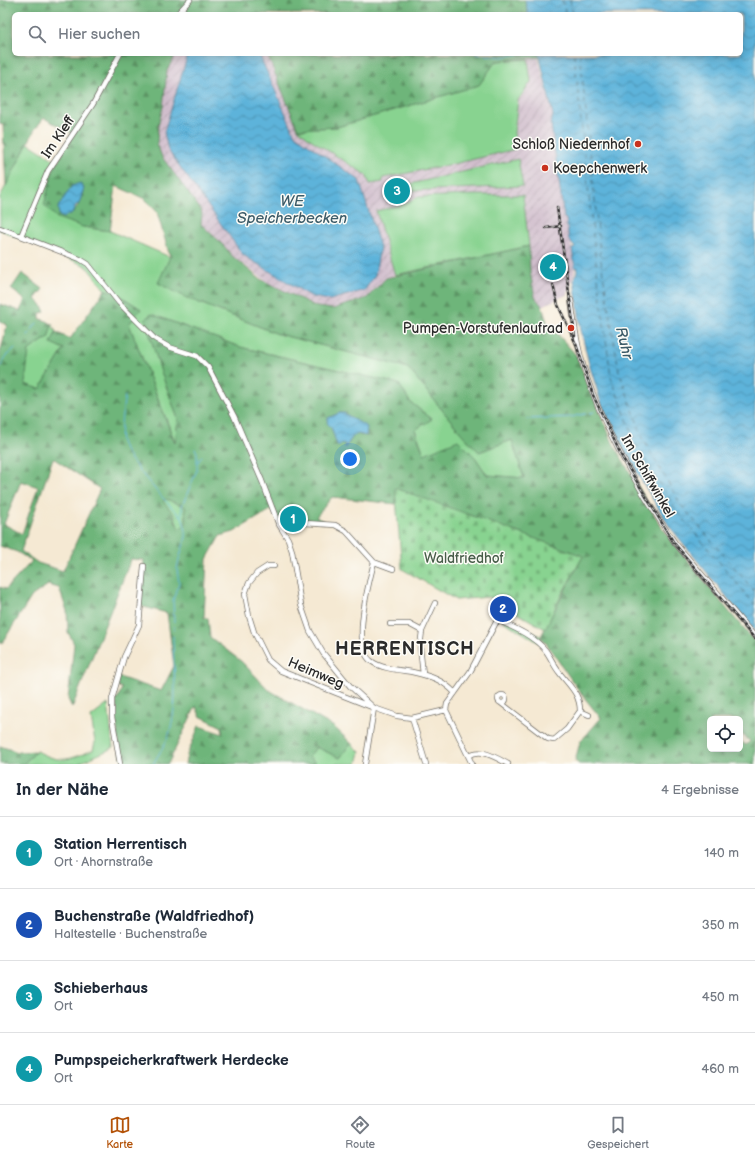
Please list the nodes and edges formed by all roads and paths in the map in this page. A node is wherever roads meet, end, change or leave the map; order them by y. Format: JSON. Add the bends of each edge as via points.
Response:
{"nodes":[{"id":1,"x":190,"y":0,"type":"edge"},
{"id":2,"x":178,"y":12,"type":"edge"},
{"id":3,"x":119,"y":56,"type":"edge"},
{"id":4,"x":0,"y":228,"type":"edge"},
{"id":5,"x":21,"y":236,"type":"junction"},
{"id":6,"x":571,"y":300,"type":"dead end"},
{"id":7,"x":281,"y":527,"type":"junction"},
{"id":8,"x":374,"y":562,"type":"junction"},
{"id":9,"x":144,"y":566,"type":"dead end"},
{"id":10,"x":274,"y":566,"type":"dead end"},
{"id":11,"x":393,"y":570,"type":"dead end"},
{"id":12,"x":435,"y":603,"type":"dead end"},
{"id":13,"x":427,"y":608,"type":"dead end"},
{"id":14,"x":433,"y":609,"type":"junction"},
{"id":15,"x":502,"y":611,"type":"dead end"},
{"id":16,"x":498,"y":620,"type":"junction"},
{"id":17,"x":390,"y":624,"type":"dead end"},
{"id":18,"x":422,"y":631,"type":"junction"},
{"id":19,"x":755,"y":637,"type":"edge"},
{"id":20,"x":423,"y":674,"type":"junction"},
{"id":21,"x":454,"y":693,"type":"junction"},
{"id":22,"x":501,"y":703,"type":"dead end"},
{"id":23,"x":374,"y":708,"type":"junction"},
{"id":24,"x":446,"y":710,"type":"junction"},
{"id":25,"x":580,"y":712,"type":"junction"},
{"id":26,"x":590,"y":714,"type":"dead end"},
{"id":27,"x":412,"y":718,"type":"junction"},
{"id":28,"x":469,"y":756,"type":"junction"},
{"id":29,"x":120,"y":764,"type":"edge"},
{"id":30,"x":365,"y":764,"type":"edge"},
{"id":31,"x":426,"y":764,"type":"edge"},
{"id":32,"x":472,"y":764,"type":"edge"},
{"id":33,"x":508,"y":764,"type":"edge"}],
"edges":[{"from":1,"to":2,"type":"street"},
{"from":3,"to":5,"type":"street","name":"Im Kleff","via":[[92,104],[48,171]]},
{"from":4,"to":5,"type":"street"},
{"from":5,"to":7,"type":"street","via":[[88,264],[119,303],[155,339],[168,347],[197,356],[203,361],[234,416]]},
{"from":6,"to":19,"type":"street","name":"Im Schiffwinkel","via":[[578,346],[586,373],[602,415],[623,457],[676,543]]},
{"from":7,"to":8,"type":"street","via":[[305,522],[335,525],[346,531]]},
{"from":7,"to":23,"type":"street","via":[[292,551],[301,605],[310,631],[323,653],[341,675]]},
{"from":8,"to":11,"type":"street"},
{"from":8,"to":20,"type":"street","via":[[360,635],[365,655],[377,665]]},
{"from":9,"to":29,"type":"street","via":[[139,625],[124,657],[112,699],[112,717]]},
{"from":10,"to":23,"type":"street","name":"Heimweg","via":[[268,566],[257,573],[245,594],[254,632],[268,660],[281,671]]},
{"from":12,"to":14,"type":"street"},
{"from":13,"to":14,"type":"street"},
{"from":14,"to":18,"type":"street"},
{"from":15,"to":16,"type":"street"},
{"from":16,"to":21,"type":"street","via":[[470,672]]},
{"from":16,"to":25,"type":"street","via":[[527,635],[545,650],[576,693],[580,702]]},
{"from":17,"to":18,"type":"street","via":[[399,621]]},
{"from":18,"to":20,"type":"street","via":[[420,647]]},
{"from":20,"to":21,"type":"street","via":[[441,680]]},
{"from":21,"to":24,"type":"street"},
{"from":22,"to":25,"type":"street","via":[[548,739],[554,740]]},
{"from":23,"to":27,"type":"street","name":"Heimweg"},
{"from":23,"to":30,"type":"street"},
{"from":24,"to":27,"type":"street"},
{"from":24,"to":28,"type":"street"},
{"from":25,"to":26,"type":"street"},
{"from":27,"to":31,"type":"street"},
{"from":28,"to":32,"type":"street"},
{"from":28,"to":33,"type":"street","via":[[480,752]]}]}
